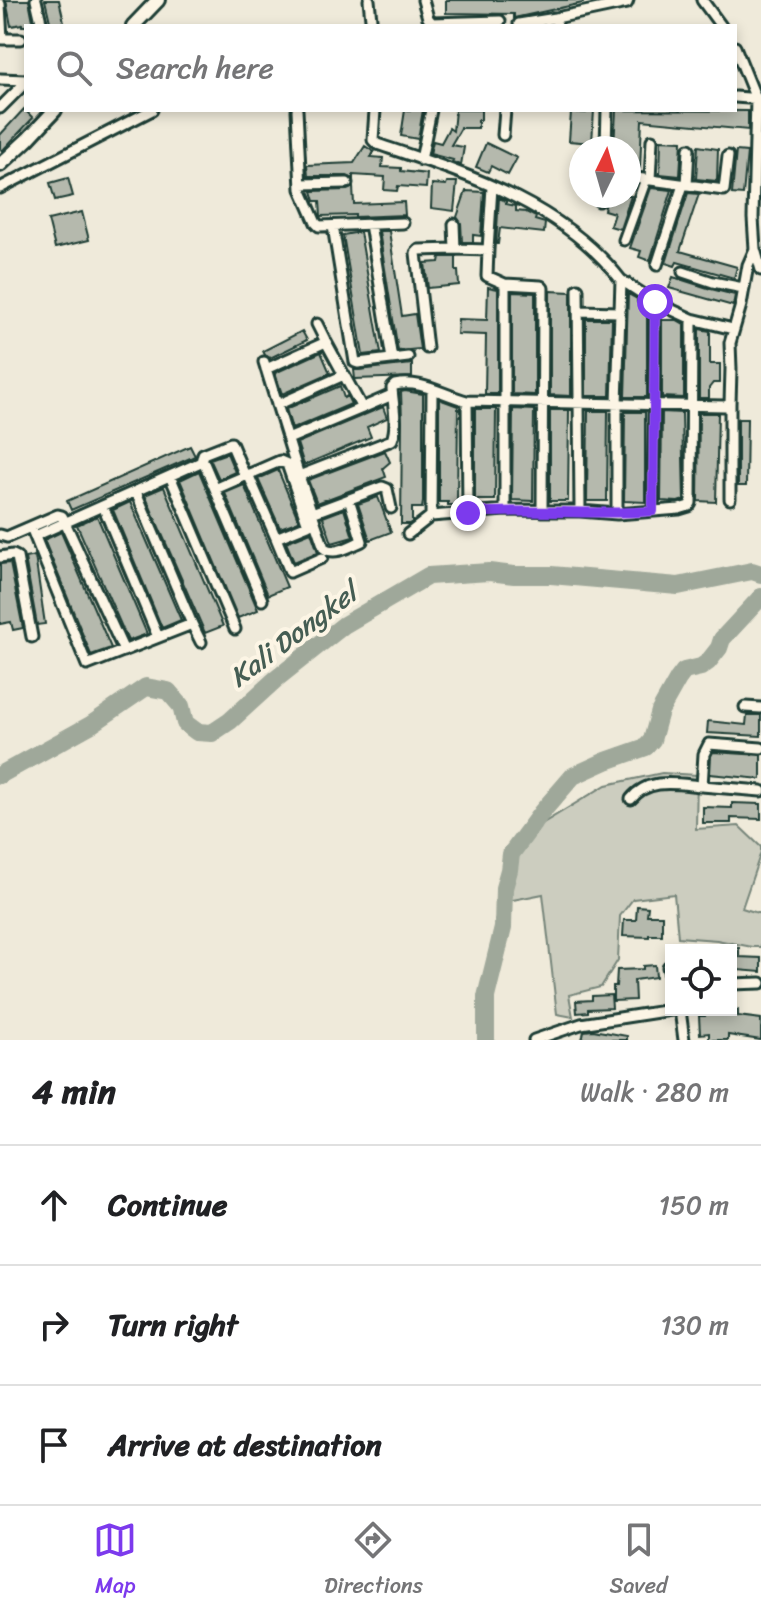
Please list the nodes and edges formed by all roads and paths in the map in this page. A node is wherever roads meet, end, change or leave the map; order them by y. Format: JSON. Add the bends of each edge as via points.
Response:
{"nodes":[{"id":1,"x":36,"y":0,"type":"edge"},
{"id":2,"x":158,"y":0,"type":"edge"},
{"id":3,"x":369,"y":0,"type":"edge"},
{"id":4,"x":423,"y":0,"type":"edge"},
{"id":5,"x":628,"y":0,"type":"edge"},
{"id":6,"x":702,"y":0,"type":"edge"},
{"id":7,"x":0,"y":4,"type":"edge"},
{"id":8,"x":371,"y":19,"type":"dead end"},
{"id":9,"x":500,"y":21,"type":"dead end"},
{"id":10,"x":556,"y":22,"type":"edge"},
{"id":11,"x":42,"y":24,"type":"edge"},
{"id":12,"x":135,"y":24,"type":"edge"},
{"id":13,"x":430,"y":24,"type":"edge"},
{"id":14,"x":519,"y":24,"type":"dead end"},
{"id":15,"x":720,"y":24,"type":"edge"},
{"id":16,"x":21,"y":39,"type":"dead end"},
{"id":17,"x":737,"y":51,"type":"edge"},
{"id":18,"x":0,"y":79,"type":"edge"},
{"id":19,"x":24,"y":81,"type":"edge"},
{"id":20,"x":24,"y":83,"type":"edge"},
{"id":21,"x":737,"y":97,"type":"edge"},
{"id":22,"x":759,"y":99,"type":"edge"},
{"id":23,"x":0,"y":108,"type":"edge"},
{"id":24,"x":53,"y":112,"type":"edge"},
{"id":25,"x":148,"y":112,"type":"edge"},
{"id":26,"x":297,"y":112,"type":"edge"},
{"id":27,"x":375,"y":112,"type":"edge"},
{"id":28,"x":431,"y":112,"type":"edge"},
{"id":29,"x":505,"y":112,"type":"edge"},
{"id":30,"x":607,"y":112,"type":"edge"},
{"id":31,"x":503,"y":135,"type":"dead end"},
{"id":32,"x":606,"y":136,"type":"edge"},
{"id":33,"x":652,"y":140,"type":"dead end"},
{"id":34,"x":689,"y":149,"type":"dead end"},
{"id":35,"x":728,"y":156,"type":"dead end"},
{"id":36,"x":421,"y":160,"type":"junction"},
{"id":37,"x":0,"y":165,"type":"edge"},
{"id":38,"x":641,"y":179,"type":"edge"},
{"id":39,"x":648,"y":180,"type":"junction"},
{"id":40,"x":347,"y":183,"type":"dead end"},
{"id":41,"x":301,"y":184,"type":"junction"},
{"id":42,"x":685,"y":185,"type":"junction"},
{"id":43,"x":492,"y":187,"type":"junction"},
{"id":44,"x":0,"y":188,"type":"edge"},
{"id":45,"x":758,"y":193,"type":"edge"},
{"id":46,"x":403,"y":223,"type":"dead end"},
{"id":47,"x":370,"y":224,"type":"junction"},
{"id":48,"x":454,"y":224,"type":"dead end"},
{"id":49,"x":333,"y":226,"type":"junction"},
{"id":50,"x":624,"y":240,"type":"dead end"},
{"id":51,"x":455,"y":249,"type":"junction"},
{"id":52,"x":755,"y":249,"type":"junction"},
{"id":53,"x":488,"y":250,"type":"junction"},
{"id":54,"x":657,"y":265,"type":"dead end"},
{"id":55,"x":761,"y":270,"type":"edge"},
{"id":56,"x":683,"y":272,"type":"dead end"},
{"id":57,"x":621,"y":280,"type":"junction"},
{"id":58,"x":505,"y":284,"type":"junction"},
{"id":59,"x":743,"y":288,"type":"junction"},
{"id":60,"x":578,"y":289,"type":"dead end"},
{"id":61,"x":655,"y":302,"type":"junction"},
{"id":62,"x":579,"y":311,"type":"junction"},
{"id":63,"x":619,"y":312,"type":"junction"},
{"id":64,"x":692,"y":319,"type":"junction"},
{"id":65,"x":317,"y":324,"type":"dead end"},
{"id":66,"x":733,"y":329,"type":"junction"},
{"id":67,"x":326,"y":342,"type":"junction"},
{"id":68,"x":427,"y":348,"type":"dead end"},
{"id":69,"x":408,"y":357,"type":"dead end"},
{"id":70,"x":392,"y":359,"type":"junction"},
{"id":71,"x":344,"y":375,"type":"junction"},
{"id":72,"x":432,"y":390,"type":"junction"},
{"id":73,"x":392,"y":395,"type":"junction"},
{"id":74,"x":467,"y":401,"type":"junction"},
{"id":75,"x":504,"y":402,"type":"junction"},
{"id":76,"x":542,"y":403,"type":"junction"},
{"id":77,"x":579,"y":403,"type":"junction"},
{"id":78,"x":617,"y":404,"type":"junction"},
{"id":79,"x":654,"y":404,"type":"junction"},
{"id":80,"x":730,"y":404,"type":"junction"},
{"id":81,"x":277,"y":405,"type":"junction"},
{"id":82,"x":691,"y":405,"type":"junction"},
{"id":83,"x":362,"y":408,"type":"junction"},
{"id":84,"x":288,"y":439,"type":"junction"},
{"id":85,"x":201,"y":462,"type":"junction"},
{"id":86,"x":247,"y":475,"type":"junction"},
{"id":87,"x":170,"y":476,"type":"junction"},
{"id":88,"x":299,"y":476,"type":"junction"},
{"id":89,"x":215,"y":489,"type":"junction"},
{"id":90,"x":136,"y":492,"type":"junction"},
{"id":91,"x":349,"y":499,"type":"junction"},
{"id":92,"x":730,"y":499,"type":"dead end"},
{"id":93,"x":103,"y":506,"type":"junction"},
{"id":94,"x":391,"y":508,"type":"dead end"},
{"id":95,"x":505,"y":510,"type":"junction"},
{"id":96,"x":542,"y":511,"type":"junction"},
{"id":97,"x":580,"y":511,"type":"junction"},
{"id":98,"x":653,"y":511,"type":"junction"},
{"id":99,"x":312,"y":513,"type":"junction"},
{"id":100,"x":468,"y":513,"type":"junction"},
{"id":101,"x":617,"y":514,"type":"junction"},
{"id":102,"x":431,"y":516,"type":"junction"},
{"id":103,"x":65,"y":522,"type":"junction"},
{"id":104,"x":33,"y":531,"type":"junction"},
{"id":105,"x":408,"y":534,"type":"dead end"},
{"id":106,"x":0,"y":535,"type":"edge"},
{"id":107,"x":276,"y":538,"type":"junction"},
{"id":108,"x":0,"y":557,"type":"edge"},
{"id":109,"x":322,"y":558,"type":"dead end"},
{"id":110,"x":262,"y":600,"type":"dead end"},
{"id":111,"x":192,"y":624,"type":"junction"},
{"id":112,"x":235,"y":629,"type":"dead end"},
{"id":113,"x":32,"y":637,"type":"dead end"},
{"id":114,"x":158,"y":637,"type":"junction"},
{"id":115,"x":201,"y":642,"type":"dead end"},
{"id":116,"x":124,"y":651,"type":"junction"},
{"id":117,"x":745,"y":707,"type":"dead end"},
{"id":118,"x":761,"y":708,"type":"edge"},
{"id":119,"x":761,"y":748,"type":"edge"},
{"id":120,"x":702,"y":786,"type":"junction"},
{"id":121,"x":761,"y":791,"type":"edge"},
{"id":122,"x":631,"y":799,"type":"dead end"},
{"id":123,"x":761,"y":983,"type":"edge"},
{"id":124,"x":737,"y":984,"type":"edge"},
{"id":125,"x":665,"y":1011,"type":"edge"},
{"id":126,"x":681,"y":1016,"type":"edge"},
{"id":127,"x":534,"y":1040,"type":"edge"},
{"id":128,"x":684,"y":1040,"type":"edge"}],
"edges":[{"from":1,"to":11,"type":"street"},
{"from":2,"to":12,"type":"street"},
{"from":3,"to":8,"type":"street"},
{"from":4,"to":13,"type":"street"},
{"from":5,"to":10,"type":"street"},
{"from":6,"to":15,"type":"street"},
{"from":7,"to":16,"type":"street","via":[[2,39]]},
{"from":9,"to":13,"type":"street"},
{"from":10,"to":14,"type":"street"},
{"from":17,"to":22,"type":"street"},
{"from":18,"to":19,"type":"street"},
{"from":20,"to":23,"type":"street"},
{"from":21,"to":22,"type":"street"},
{"from":22,"to":45,"type":"street"},
{"from":24,"to":37,"type":"street"},
{"from":25,"to":44,"type":"street"},
{"from":26,"to":41,"type":"street"},
{"from":27,"to":36,"type":"street","via":[[373,140]]},
{"from":28,"to":36,"type":"street"},
{"from":29,"to":31,"type":"street"},
{"from":30,"to":32,"type":"street"},
{"from":33,"to":39,"type":"street"},
{"from":34,"to":42,"type":"street"},
{"from":35,"to":42,"type":"street","via":[[724,190]]},
{"from":36,"to":43,"type":"street"},
{"from":38,"to":39,"type":"street"},
{"from":39,"to":42,"type":"street"},
{"from":39,"to":50,"type":"street"},
{"from":40,"to":41,"type":"street"},
{"from":41,"to":49,"type":"street","via":[[316,223]]},
{"from":42,"to":54,"type":"street"},
{"from":43,"to":53,"type":"street"},
{"from":43,"to":57,"type":"street","via":[[566,226]]},
{"from":45,"to":52,"type":"street"},
{"from":46,"to":47,"type":"street"},
{"from":47,"to":49,"type":"street"},
{"from":47,"to":70,"type":"street"},
{"from":48,"to":51,"type":"street"},
{"from":49,"to":70,"type":"street","via":[[354,359]]},
{"from":51,"to":53,"type":"street"},
{"from":51,"to":68,"type":"street","via":[[416,253]]},
{"from":52,"to":55,"type":"street"},
{"from":52,"to":59,"type":"street"},
{"from":53,"to":58,"type":"street","via":[[487,275]]},
{"from":56,"to":59,"type":"street"},
{"from":57,"to":61,"type":"street"},
{"from":57,"to":63,"type":"street"},
{"from":58,"to":75,"type":"street"},
{"from":58,"to":76,"type":"street","via":[[543,288]]},
{"from":59,"to":66,"type":"street"},
{"from":60,"to":62,"type":"street"},
{"from":61,"to":64,"type":"street"},
{"from":61,"to":79,"type":"street"},
{"from":62,"to":63,"type":"street"},
{"from":62,"to":77,"type":"street"},
{"from":63,"to":78,"type":"street"},
{"from":64,"to":66,"type":"street"},
{"from":64,"to":82,"type":"street"},
{"from":65,"to":67,"type":"street"},
{"from":66,"to":80,"type":"street"},
{"from":67,"to":71,"type":"street"},
{"from":67,"to":81,"type":"street","via":[[265,365]]},
{"from":69,"to":70,"type":"street"},
{"from":71,"to":81,"type":"street"},
{"from":71,"to":83,"type":"street"},
{"from":72,"to":73,"type":"street","via":[[401,383],[392,388]]},
{"from":72,"to":74,"type":"street"},
{"from":72,"to":102,"type":"street"},
{"from":73,"to":83,"type":"street"},
{"from":73,"to":88,"type":"street","via":[[392,440]]},
{"from":74,"to":75,"type":"street"},
{"from":74,"to":100,"type":"street"},
{"from":75,"to":76,"type":"street"},
{"from":75,"to":95,"type":"street"},
{"from":76,"to":77,"type":"street"},
{"from":76,"to":96,"type":"street"},
{"from":77,"to":78,"type":"street"},
{"from":77,"to":97,"type":"street"},
{"from":78,"to":79,"type":"street"},
{"from":78,"to":101,"type":"street"},
{"from":79,"to":82,"type":"street"},
{"from":79,"to":98,"type":"street"},
{"from":80,"to":82,"type":"street"},
{"from":80,"to":92,"type":"street"},
{"from":81,"to":84,"type":"street"},
{"from":82,"to":98,"type":"street","via":[[691,503]]},
{"from":83,"to":84,"type":"street"},
{"from":84,"to":88,"type":"street"},
{"from":85,"to":86,"type":"street","via":[[203,454],[229,443]]},
{"from":85,"to":87,"type":"street"},
{"from":85,"to":89,"type":"street"},
{"from":86,"to":89,"type":"street"},
{"from":86,"to":107,"type":"street"},
{"from":86,"to":107,"type":"street","via":[[280,461],[287,464],[308,525]]},
{"from":87,"to":90,"type":"street"},
{"from":87,"to":112,"type":"street"},
{"from":88,"to":99,"type":"street"},
{"from":89,"to":110,"type":"street"},
{"from":90,"to":93,"type":"street"},
{"from":90,"to":111,"type":"street"},
{"from":91,"to":94,"type":"street","via":[[382,487]]},
{"from":91,"to":99,"type":"street"},
{"from":91,"to":99,"type":"street","via":[[362,541],[335,552],[324,548]]},
{"from":93,"to":103,"type":"street"},
{"from":93,"to":114,"type":"street"},
{"from":95,"to":96,"type":"street"},
{"from":95,"to":100,"type":"street"},
{"from":96,"to":97,"type":"street"},
{"from":97,"to":101,"type":"street"},
{"from":98,"to":101,"type":"street"},
{"from":100,"to":102,"type":"street"},
{"from":102,"to":105,"type":"street"},
{"from":103,"to":104,"type":"street","via":[[61,515]]},
{"from":103,"to":116,"type":"street"},
{"from":104,"to":106,"type":"street"},
{"from":104,"to":116,"type":"street","via":[[86,664]]},
{"from":107,"to":109,"type":"street","via":[[290,572]]},
{"from":108,"to":113,"type":"street","via":[[17,557]]},
{"from":111,"to":114,"type":"street"},
{"from":111,"to":115,"type":"street"},
{"from":114,"to":116,"type":"street"},
{"from":117,"to":118,"type":"street"},
{"from":119,"to":120,"type":"street","via":[[707,745]]},
{"from":120,"to":121,"type":"street"},
{"from":120,"to":122,"type":"street","via":[[657,783]]},
{"from":123,"to":124,"type":"street"},
{"from":125,"to":127,"type":"street","via":[[581,1024]]},
{"from":126,"to":128,"type":"street"}]}
